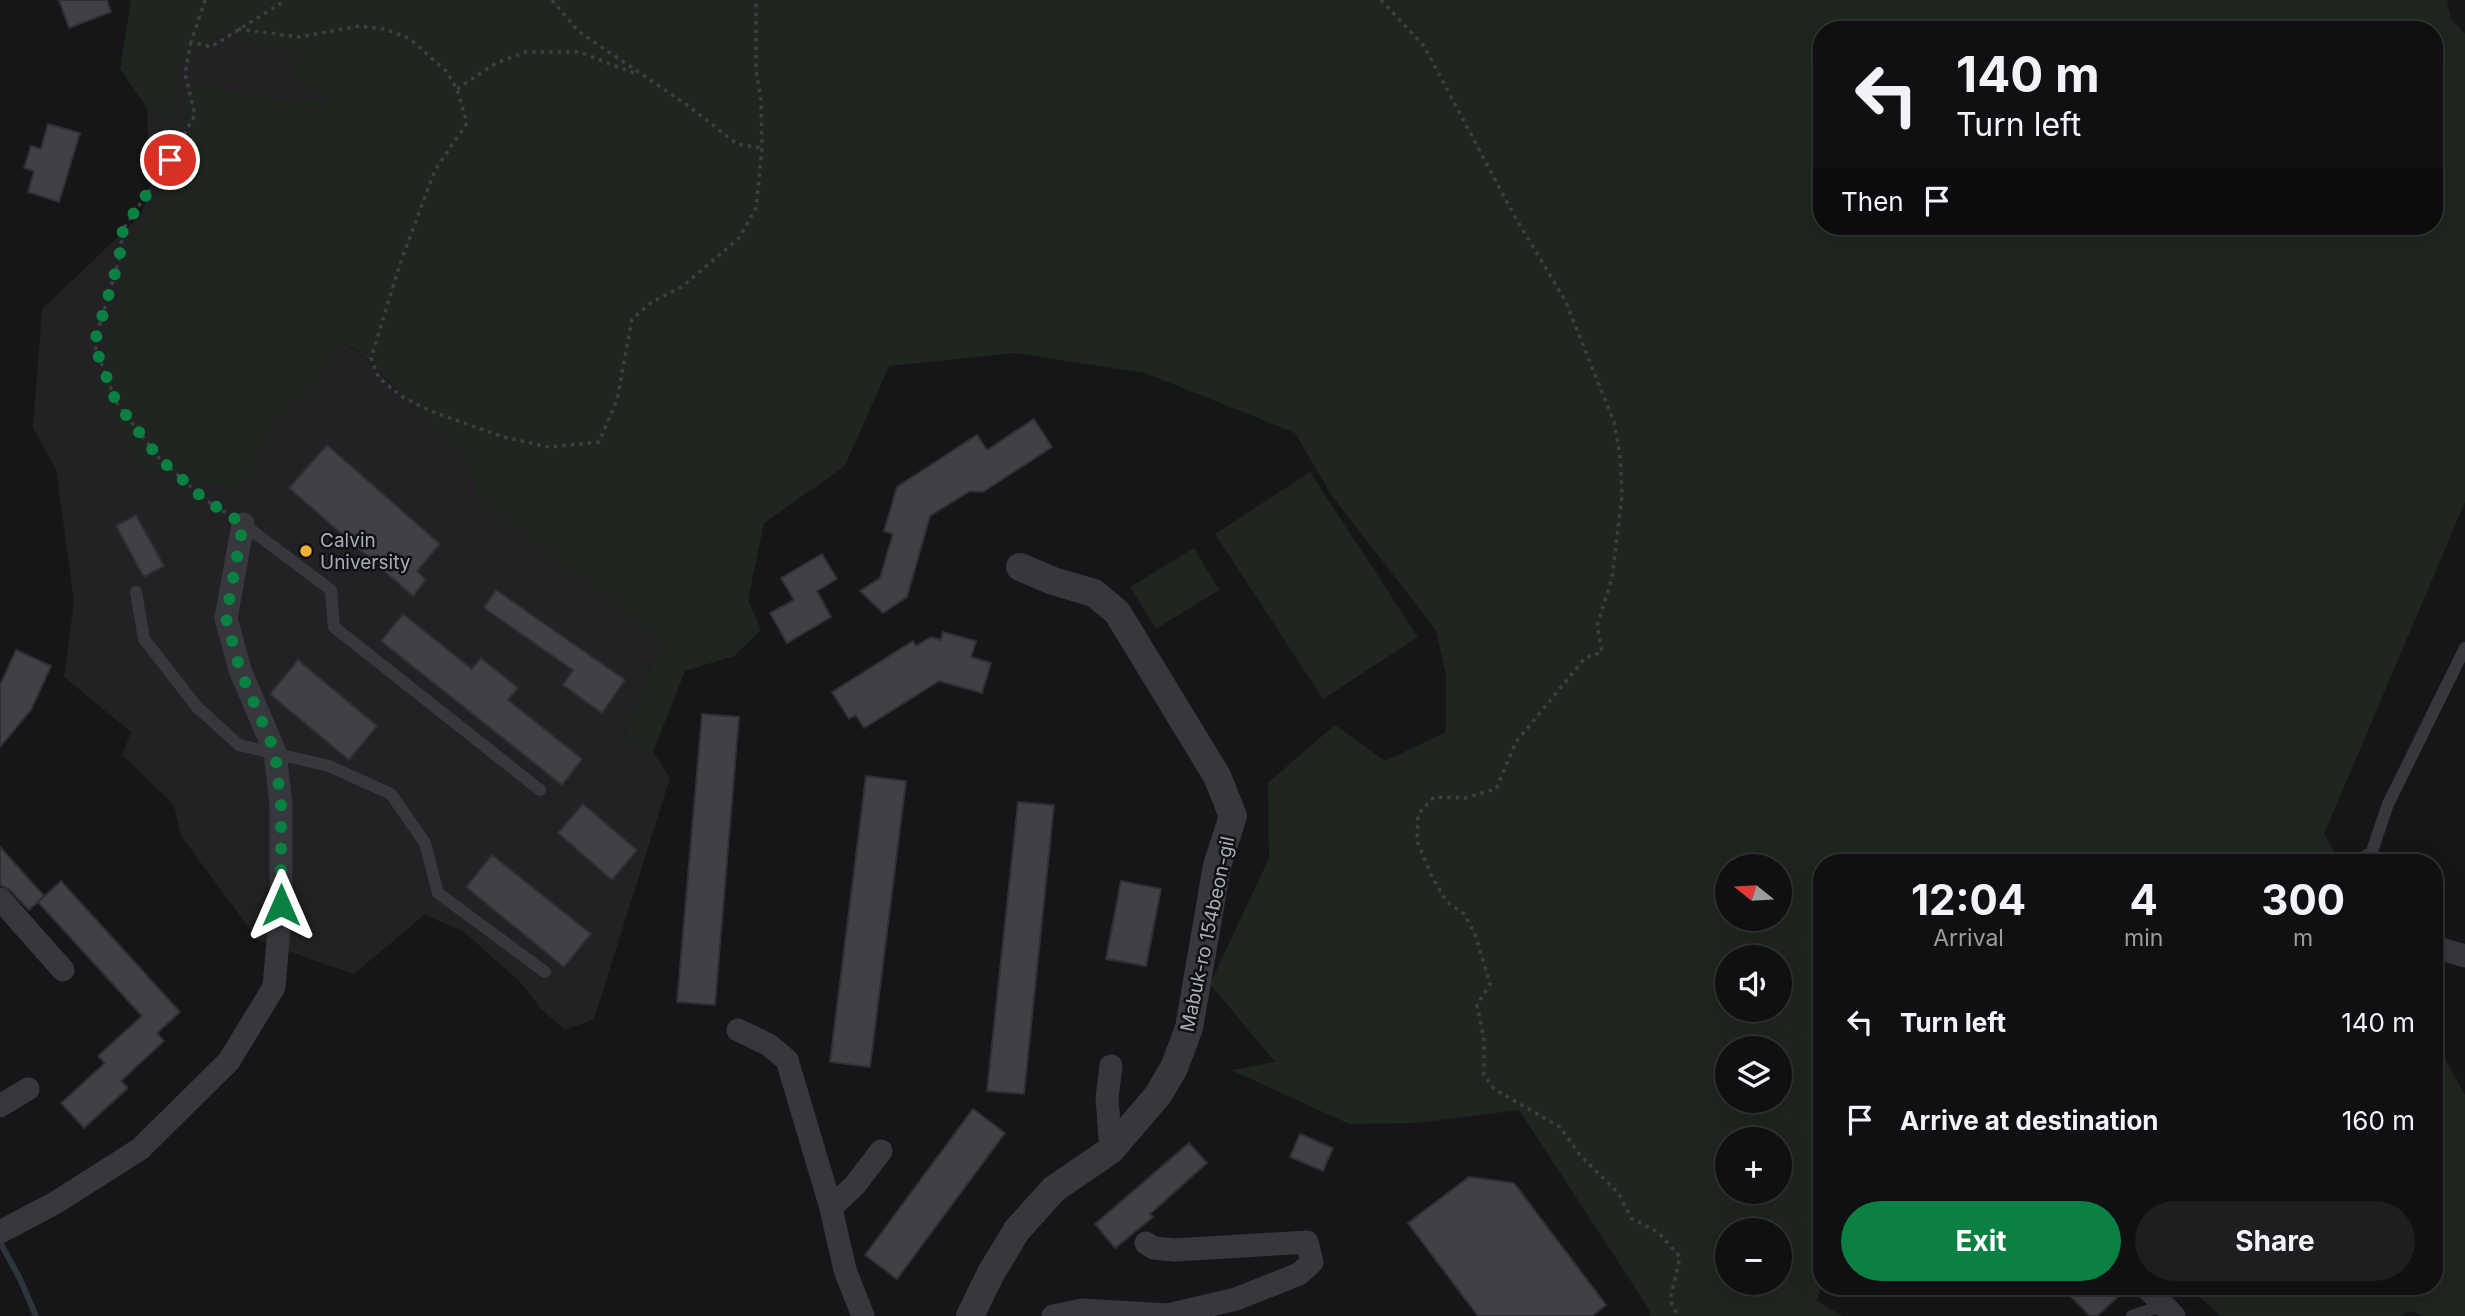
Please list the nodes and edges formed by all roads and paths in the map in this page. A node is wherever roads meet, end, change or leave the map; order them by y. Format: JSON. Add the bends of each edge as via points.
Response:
{"nodes":[{"id":1,"x":205,"y":0,"type":"edge"},
{"id":2,"x":286,"y":0,"type":"edge"},
{"id":3,"x":552,"y":0,"type":"edge"},
{"id":4,"x":756,"y":0,"type":"edge"},
{"id":5,"x":1381,"y":0,"type":"edge"},
{"id":6,"x":239,"y":29,"type":"junction"},
{"id":7,"x":191,"y":42,"type":"junction"},
{"id":8,"x":642,"y":75,"type":"junction"},
{"id":9,"x":457,"y":89,"type":"junction"},
{"id":10,"x":762,"y":148,"type":"junction"},
{"id":11,"x":243,"y":524,"type":"junction"},
{"id":12,"x":1020,"y":567,"type":"dead end"},
{"id":13,"x":136,"y":592,"type":"dead end"},
{"id":14,"x":2465,"y":648,"type":"edge"},
{"id":15,"x":275,"y":752,"type":"junction"},
{"id":16,"x":540,"y":790,"type":"dead end"},
{"id":17,"x":2372,"y":854,"type":"edge"},
{"id":18,"x":0,"y":898,"type":"edge"},
{"id":19,"x":2443,"y":950,"type":"edge"},
{"id":20,"x":2465,"y":956,"type":"edge"},
{"id":21,"x":63,"y":970,"type":"dead end"},
{"id":22,"x":545,"y":972,"type":"dead end"},
{"id":23,"x":738,"y":1030,"type":"dead end"},
{"id":24,"x":1111,"y":1066,"type":"dead end"},
{"id":25,"x":28,"y":1089,"type":"dead end"},
{"id":26,"x":0,"y":1105,"type":"edge"},
{"id":27,"x":1111,"y":1150,"type":"junction"},
{"id":28,"x":881,"y":1151,"type":"dead end"},
{"id":29,"x":831,"y":1209,"type":"junction"},
{"id":30,"x":4,"y":1230,"type":"edge"},
{"id":31,"x":1146,"y":1243,"type":"dead end"},
{"id":32,"x":2162,"y":1303,"type":"edge"},
{"id":33,"x":863,"y":1316,"type":"edge"},
{"id":34,"x":970,"y":1316,"type":"edge"},
{"id":35,"x":1053,"y":1316,"type":"edge"},
{"id":36,"x":1678,"y":1316,"type":"edge"},
{"id":37,"x":2132,"y":1316,"type":"edge"}],
"edges":[{"from":1,"to":7,"type":"path"},
{"from":2,"to":6,"type":"path"},
{"from":3,"to":8,"type":"path","via":[[578,31]]},
{"from":4,"to":10,"type":"path"},
{"from":5,"to":36,"type":"path","via":[[1424,46],[1565,300],[1614,422],[1622,496],[1612,578],[1597,626],[1602,652],[1585,658],[1516,742],[1496,789],[1465,798],[1434,797],[1418,814],[1417,841],[1447,902],[1464,914],[1475,934],[1490,984],[1477,1005],[1484,1040],[1483,1075],[1494,1089],[1560,1127],[1619,1194],[1631,1218],[1658,1232],[1680,1257],[1670,1300]]},
{"from":6,"to":7,"type":"path","via":[[211,47]]},
{"from":6,"to":9,"type":"path","via":[[300,37],[359,26],[384,29],[410,38],[446,71]]},
{"from":7,"to":11,"type":"path","via":[[185,75],[195,115],[123,229],[119,260],[94,344],[116,402],[159,458],[204,499]]},
{"from":8,"to":9,"type":"path","via":[[579,52],[526,52],[496,63]]},
{"from":8,"to":10,"type":"path","via":[[688,104],[737,144]]},
{"from":9,"to":10,"type":"path","via":[[467,123],[435,170],[372,358],[379,378],[430,411],[503,437],[550,447],[599,442],[617,400],[632,320],[652,302],[683,286],[739,238],[756,208]]},
{"from":11,"to":15,"type":"street","via":[[226,618],[240,670]]},
{"from":11,"to":16,"type":"lane","via":[[331,590],[334,627]]},
{"from":12,"to":27,"type":"street","name":"Mabuk-ro 154beon-gil","via":[[1094,593],[1117,612],[1217,776],[1233,816],[1217,866],[1189,1028],[1158,1095]]},
{"from":13,"to":15,"type":"lane","via":[[144,639],[197,707],[239,745]]},
{"from":14,"to":17,"type":"lane","via":[[2388,804]]},
{"from":15,"to":22,"type":"lane","via":[[329,766],[390,794],[425,843],[438,893]]},
{"from":15,"to":30,"type":"street","via":[[281,805],[281,905],[274,987],[229,1061],[140,1149]]},
{"from":18,"to":21,"type":"street"},
{"from":19,"to":20,"type":"street"},
{"from":23,"to":29,"type":"street","via":[[787,1060]]},
{"from":24,"to":27,"type":"street","via":[[1107,1098]]},
{"from":25,"to":26,"type":"street"},
{"from":27,"to":34,"type":"street","name":"Mabuk-ro 154beon-gil","via":[[1054,1189],[1017,1230]]},
{"from":28,"to":29,"type":"street"},
{"from":29,"to":33,"type":"street","via":[[845,1270]]},
{"from":31,"to":35,"type":"street","via":[[1175,1250],[1307,1242],[1312,1262],[1299,1274],[1236,1299],[1168,1315],[1082,1310]]},
{"from":32,"to":37,"type":"lane"}]}
